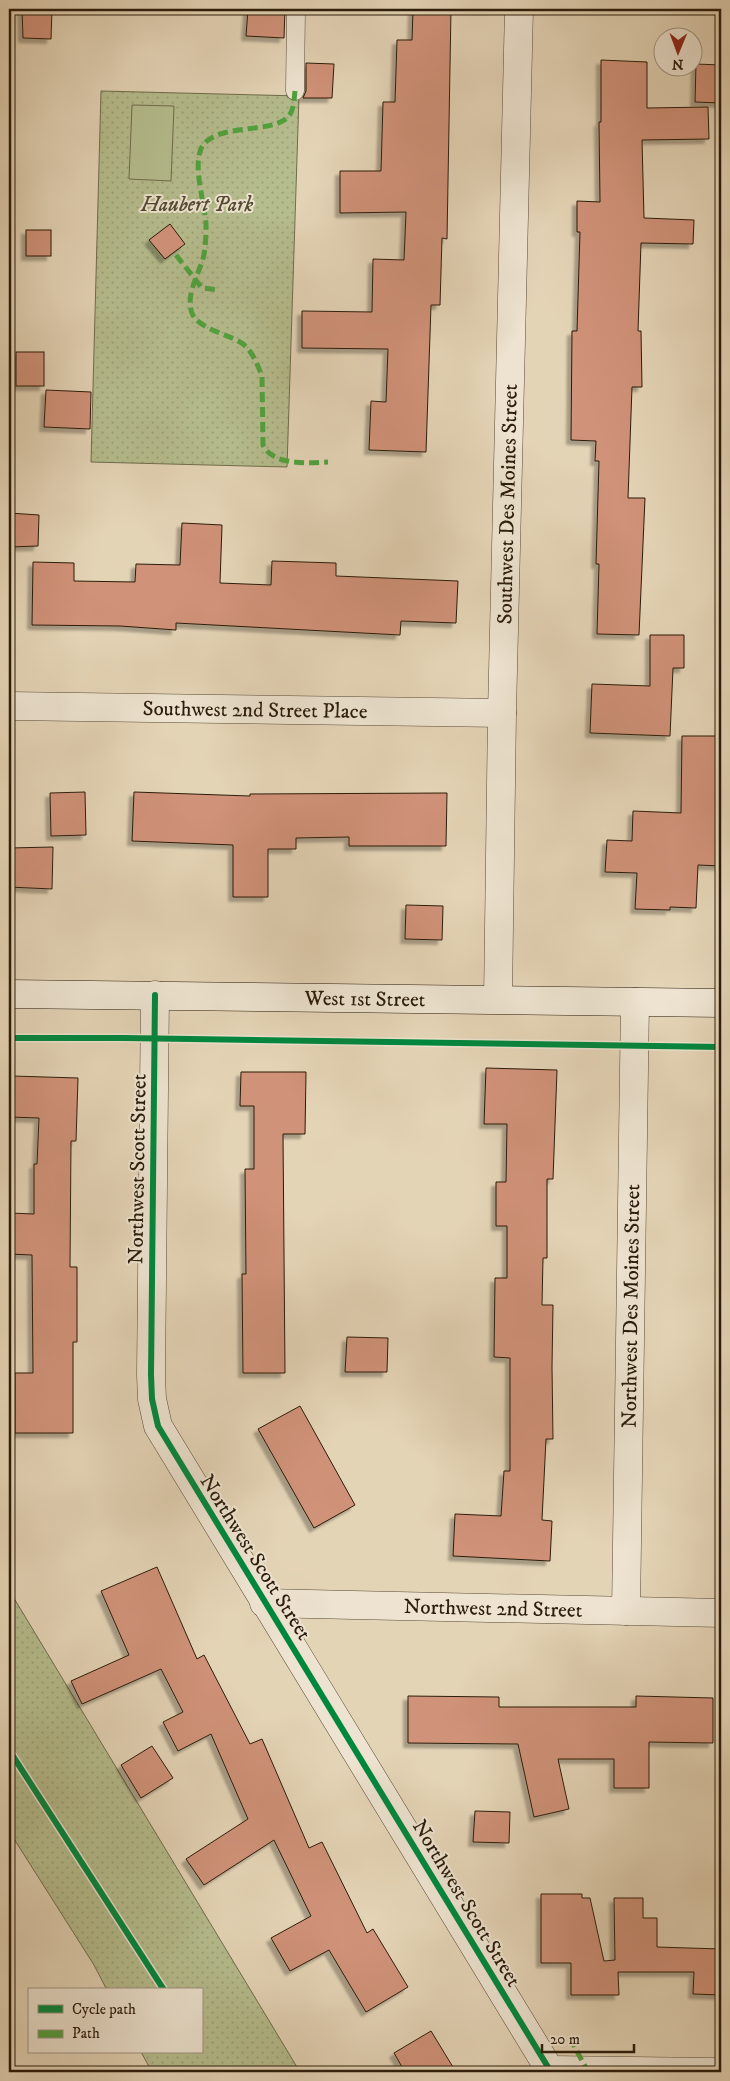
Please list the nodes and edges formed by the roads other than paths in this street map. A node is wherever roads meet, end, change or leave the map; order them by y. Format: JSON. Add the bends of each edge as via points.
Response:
{"nodes":[{"id":1,"x":296,"y":9,"type":"edge"},
{"id":2,"x":519,"y":9,"type":"edge"},
{"id":3,"x":295,"y":92,"type":"dead end"},
{"id":4,"x":9,"y":706,"type":"edge"},
{"id":5,"x":502,"y":713,"type":"junction"},
{"id":6,"x":9,"y":994,"type":"edge"},
{"id":7,"x":155,"y":996,"type":"junction"},
{"id":8,"x":498,"y":999,"type":"junction"},
{"id":9,"x":635,"y":1002,"type":"junction"},
{"id":10,"x":721,"y":1003,"type":"edge"},
{"id":11,"x":264,"y":1602,"type":"junction"},
{"id":12,"x":626,"y":1611,"type":"junction"},
{"id":13,"x":721,"y":1613,"type":"edge"},
{"id":14,"x":551,"y":2071,"type":"edge"},
{"id":15,"x":712,"y":2072,"type":"edge"}],
"edges":[{"from":1,"to":3,"type":"lane"},
{"from":2,"to":5,"type":"street","name":"Southwest Des Moines Street"},
{"from":4,"to":5,"type":"street","name":"Southwest 2nd Street Place"},
{"from":5,"to":8,"type":"street","name":"Southwest Des Moines Street"},
{"from":6,"to":7,"type":"street","name":"West 1st Street"},
{"from":7,"to":8,"type":"street","name":"West 1st Street"},
{"from":7,"to":11,"type":"street","name":"Northwest Scott Street","via":[[152,1398],[158,1426],[167,1443]]},
{"from":8,"to":9,"type":"street","name":"West 1st Street"},
{"from":9,"to":10,"type":"street","name":"West 1st Street"},
{"from":9,"to":12,"type":"street","name":"Northwest Des Moines Street"},
{"from":11,"to":12,"type":"street","name":"Northwest 2nd Street"},
{"from":11,"to":14,"type":"street","name":"Northwest Scott Street"},
{"from":12,"to":13,"type":"street","name":"Northwest 2nd Street"},
{"from":14,"to":15,"type":"street"}]}
